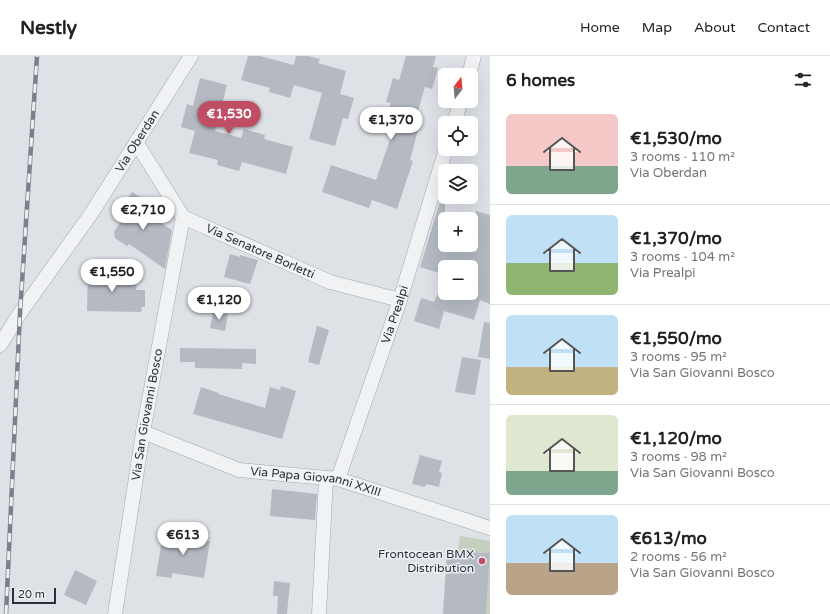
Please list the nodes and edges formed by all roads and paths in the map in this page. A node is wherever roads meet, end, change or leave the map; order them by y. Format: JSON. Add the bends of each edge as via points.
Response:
{"nodes":[{"id":1,"x":191,"y":56,"type":"edge"},
{"id":2,"x":474,"y":56,"type":"edge"},
{"id":3,"x":471,"y":68,"type":"edge"},
{"id":4,"x":136,"y":142,"type":"junction"},
{"id":5,"x":444,"y":156,"type":"edge"},
{"id":6,"x":184,"y":216,"type":"junction"},
{"id":7,"x":400,"y":300,"type":"junction"},
{"id":8,"x":1,"y":342,"type":"edge"},
{"id":9,"x":143,"y":432,"type":"junction"},
{"id":10,"x":332,"y":478,"type":"junction"},
{"id":11,"x":490,"y":528,"type":"edge"},
{"id":12,"x":115,"y":614,"type":"edge"},
{"id":13,"x":319,"y":614,"type":"edge"}],
"edges":[{"from":1,"to":4,"type":"street","name":"Via Oberdan"},
{"from":2,"to":3,"type":"street"},
{"from":4,"to":6,"type":"street"},
{"from":4,"to":8,"type":"street","name":"Via Oberdan","via":[[91,214]]},
{"from":5,"to":7,"type":"street","name":"Via Prealpi"},
{"from":6,"to":7,"type":"street","name":"Via Senatore Borletti","via":[[330,282]]},
{"from":6,"to":9,"type":"street","name":"Via San Giovanni Bosco"},
{"from":7,"to":10,"type":"street","name":"Via Prealpi"},
{"from":9,"to":10,"type":"street","name":"Via Papa Giovanni XXIII","via":[[239,470]]},
{"from":9,"to":12,"type":"street","name":"Via San Giovanni Bosco"},
{"from":10,"to":11,"type":"street","name":"Via Papa Giovanni XXIII"},
{"from":10,"to":13,"type":"street","name":"Via Prealpi"}]}
